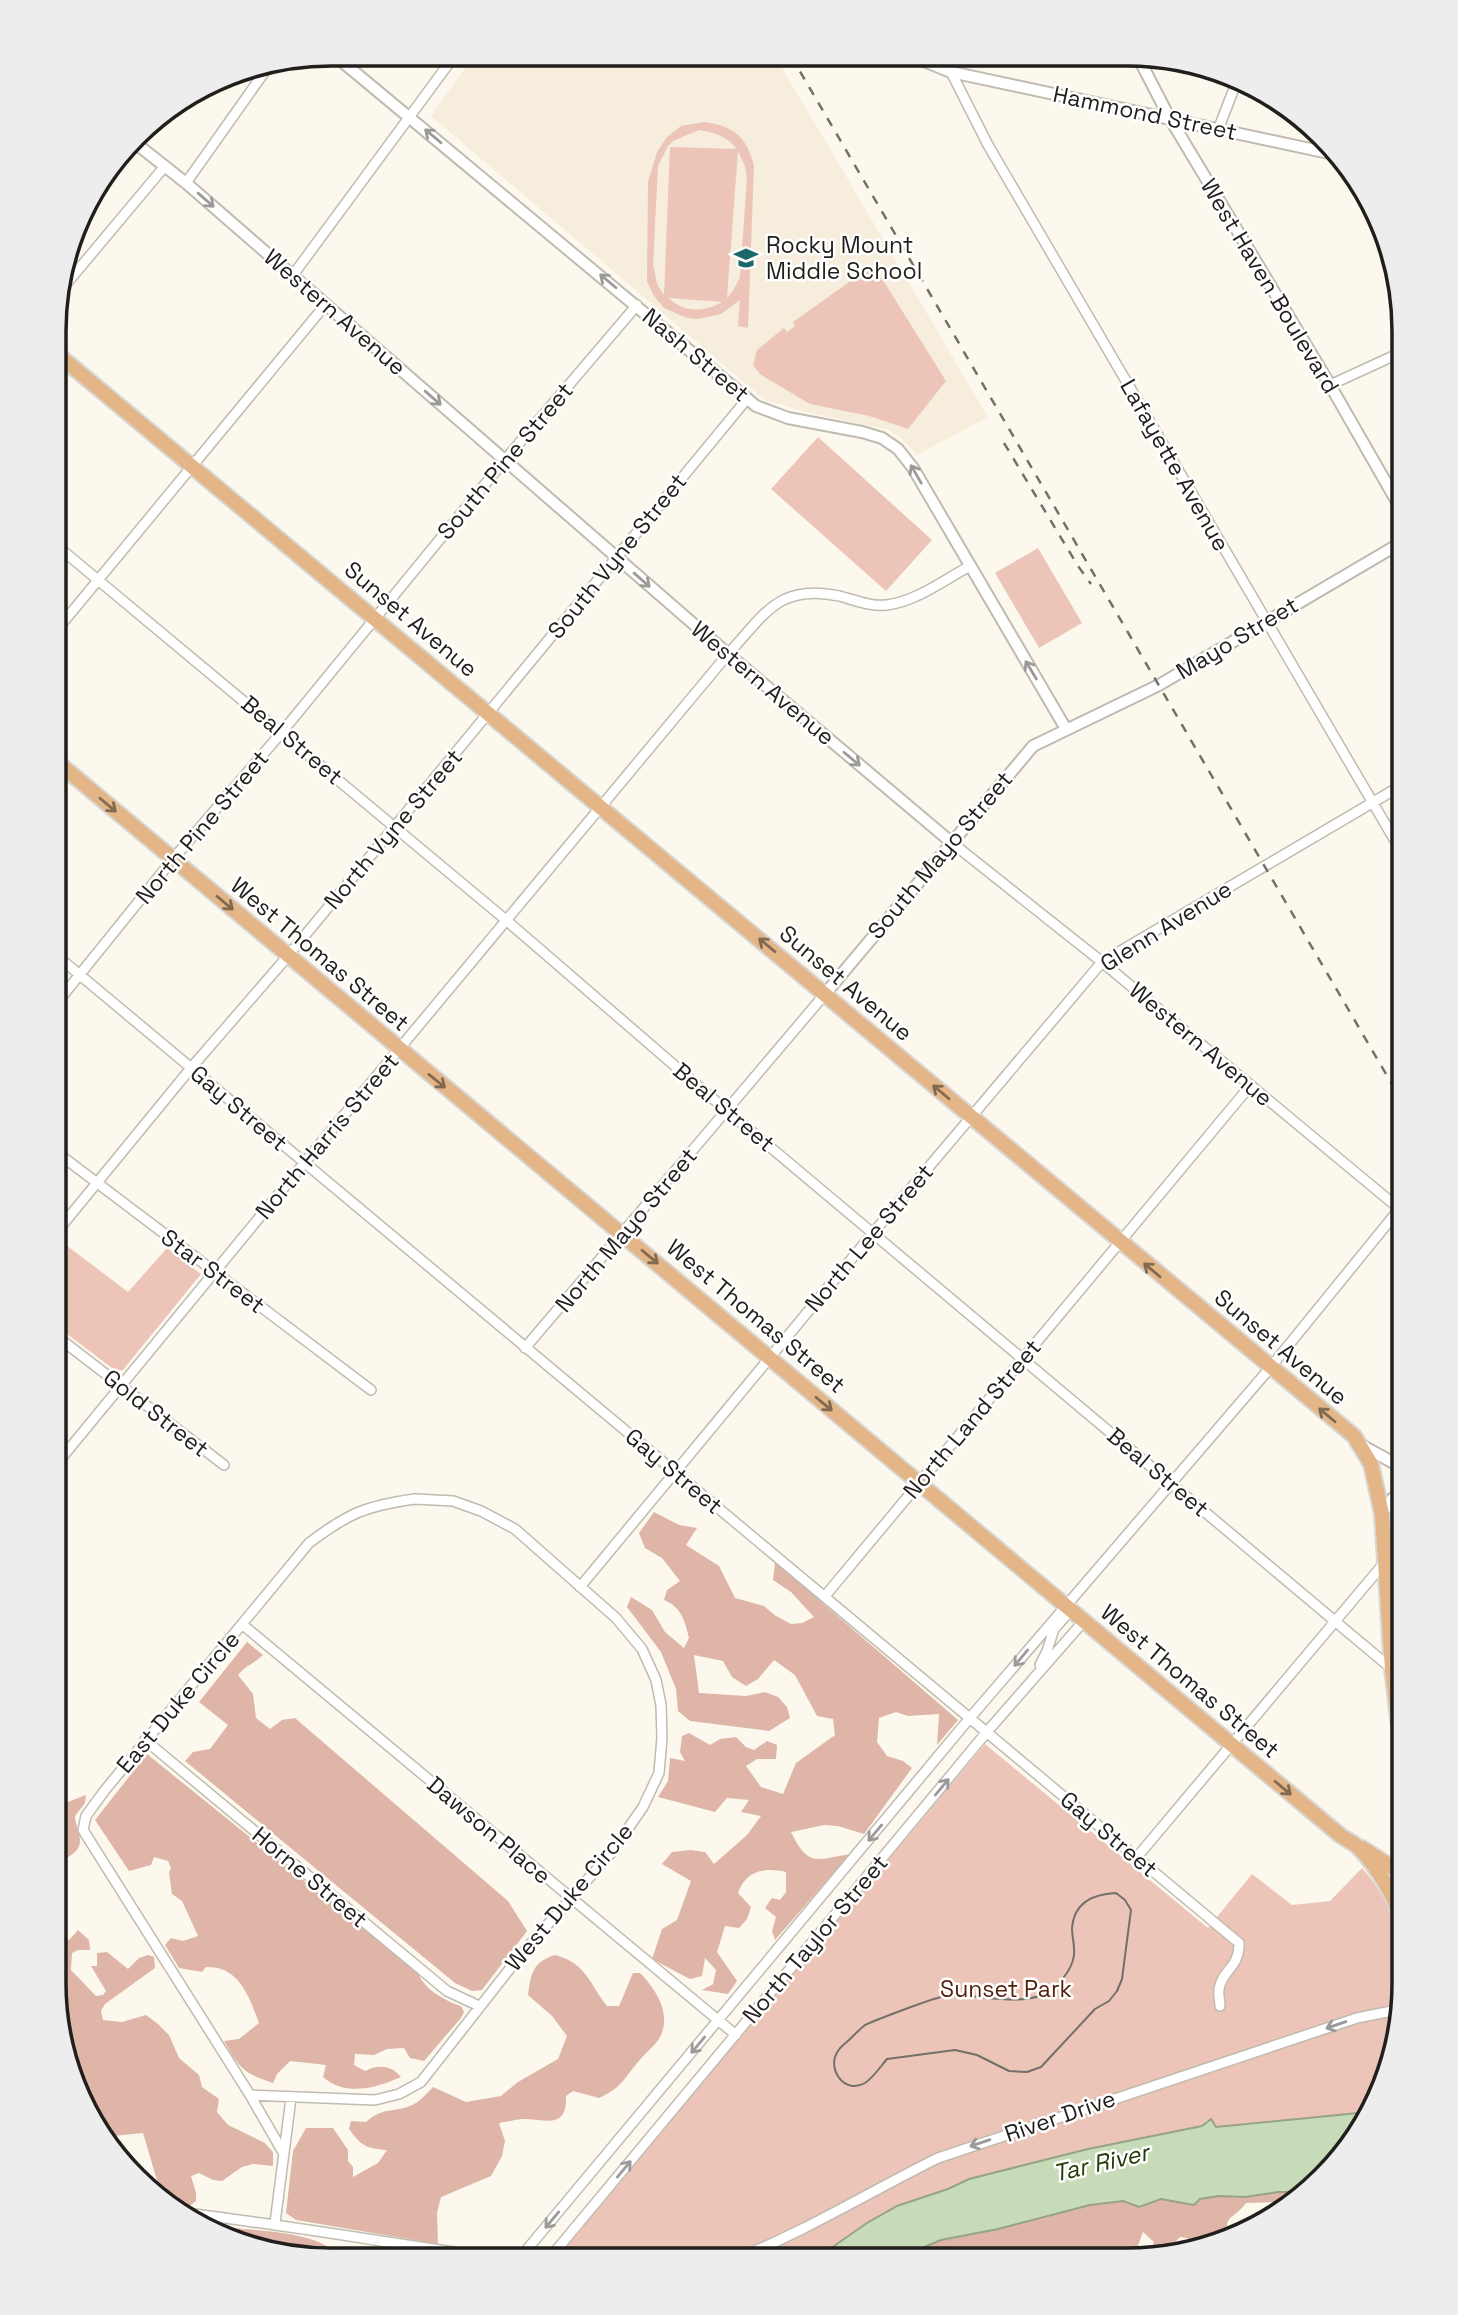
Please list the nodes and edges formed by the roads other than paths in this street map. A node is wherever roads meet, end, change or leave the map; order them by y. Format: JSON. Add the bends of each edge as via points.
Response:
{"nodes":[{"id":1,"x":348,"y":66,"type":"edge"},
{"id":2,"x":447,"y":66,"type":"edge"},
{"id":3,"x":936,"y":66,"type":"edge"},
{"id":4,"x":1143,"y":67,"type":"edge"},
{"id":5,"x":951,"y":72,"type":"junction"},
{"id":6,"x":261,"y":77,"type":"edge"},
{"id":7,"x":1234,"y":89,"type":"edge"},
{"id":8,"x":410,"y":117,"type":"junction"},
{"id":9,"x":1169,"y":117,"type":"junction"},
{"id":10,"x":1218,"y":130,"type":"junction"},
{"id":11,"x":141,"y":147,"type":"edge"},
{"id":12,"x":1321,"y":151,"type":"edge"},
{"id":13,"x":165,"y":166,"type":"junction"},
{"id":14,"x":186,"y":183,"type":"junction"},
{"id":15,"x":293,"y":275,"type":"junction"},
{"id":16,"x":73,"y":276,"type":"edge"},
{"id":17,"x":326,"y":304,"type":"junction"},
{"id":18,"x":637,"y":306,"type":"junction"},
{"id":19,"x":1392,"y":357,"type":"edge"},
{"id":20,"x":67,"y":361,"type":"edge"},
{"id":21,"x":1330,"y":385,"type":"junction"},
{"id":22,"x":747,"y":399,"type":"junction"},
{"id":23,"x":505,"y":461,"type":"junction"},
{"id":24,"x":194,"y":467,"type":"junction"},
{"id":25,"x":1392,"y":492,"type":"edge"},
{"id":26,"x":1392,"y":548,"type":"edge"},
{"id":27,"x":67,"y":554,"type":"edge"},
{"id":28,"x":616,"y":557,"type":"junction"},
{"id":29,"x":970,"y":566,"type":"junction"},
{"id":30,"x":98,"y":580,"type":"junction"},
{"id":31,"x":67,"y":618,"type":"edge"},
{"id":32,"x":375,"y":618,"type":"junction"},
{"id":33,"x":1265,"y":621,"type":"junction"},
{"id":34,"x":728,"y":654,"type":"junction"},
{"id":35,"x":488,"y":713,"type":"junction"},
{"id":36,"x":1066,"y":729,"type":"junction"},
{"id":37,"x":282,"y":732,"type":"junction"},
{"id":38,"x":67,"y":770,"type":"edge"},
{"id":39,"x":1392,"y":791,"type":"edge"},
{"id":40,"x":1373,"y":803,"type":"junction"},
{"id":41,"x":600,"y":808,"type":"junction"},
{"id":42,"x":395,"y":827,"type":"junction"},
{"id":43,"x":1392,"y":835,"type":"edge"},
{"id":44,"x":951,"y":842,"type":"junction"},
{"id":45,"x":173,"y":859,"type":"junction"},
{"id":46,"x":506,"y":920,"type":"junction"},
{"id":47,"x":288,"y":956,"type":"junction"},
{"id":48,"x":1102,"y":962,"type":"junction"},
{"id":49,"x":67,"y":964,"type":"edge"},
{"id":50,"x":80,"y":975,"type":"junction"},
{"id":51,"x":67,"y":991,"type":"edge"},
{"id":52,"x":825,"y":993,"type":"junction"},
{"id":53,"x":399,"y":1050,"type":"junction"},
{"id":54,"x":191,"y":1068,"type":"junction"},
{"id":55,"x":1250,"y":1086,"type":"junction"},
{"id":56,"x":726,"y":1110,"type":"junction"},
{"id":57,"x":970,"y":1117,"type":"junction"},
{"id":58,"x":67,"y":1160,"type":"edge"},
{"id":59,"x":304,"y":1162,"type":"junction"},
{"id":60,"x":97,"y":1183,"type":"junction"},
{"id":61,"x":1392,"y":1202,"type":"edge"},
{"id":62,"x":67,"y":1219,"type":"edge"},
{"id":63,"x":1392,"y":1222,"type":"edge"},
{"id":64,"x":873,"y":1233,"type":"junction"},
{"id":65,"x":624,"y":1234,"type":"junction"},
{"id":66,"x":1119,"y":1243,"type":"junction"},
{"id":67,"x":214,"y":1273,"type":"junction"},
{"id":68,"x":67,"y":1344,"type":"edge"},
{"id":69,"x":525,"y":1348,"type":"junction"},
{"id":70,"x":769,"y":1358,"type":"junction"},
{"id":71,"x":1022,"y":1359,"type":"junction"},
{"id":72,"x":1270,"y":1368,"type":"junction"},
{"id":73,"x":121,"y":1386,"type":"junction"},
{"id":74,"x":370,"y":1391,"type":"dead end"},
{"id":75,"x":1361,"y":1445,"type":"junction"},
{"id":76,"x":67,"y":1451,"type":"edge"},
{"id":77,"x":1392,"y":1462,"type":"edge"},
{"id":78,"x":224,"y":1465,"type":"dead end"},
{"id":79,"x":676,"y":1472,"type":"junction"},
{"id":80,"x":919,"y":1484,"type":"junction"},
{"id":81,"x":1171,"y":1484,"type":"junction"},
{"id":82,"x":1392,"y":1499,"type":"edge"},
{"id":83,"x":1382,"y":1514,"type":"junction"},
{"id":84,"x":1385,"y":1562,"type":"junction"},
{"id":85,"x":580,"y":1587,"type":"junction"},
{"id":86,"x":825,"y":1596,"type":"junction"},
{"id":87,"x":1068,"y":1608,"type":"junction"},
{"id":88,"x":1334,"y":1621,"type":"junction"},
{"id":89,"x":1083,"y":1622,"type":"junction"},
{"id":90,"x":243,"y":1625,"type":"junction"},
{"id":91,"x":1392,"y":1669,"type":"joint"},
{"id":92,"x":1024,"y":1690,"type":"junction"},
{"id":93,"x":969,"y":1719,"type":"junction"},
{"id":94,"x":986,"y":1733,"type":"junction"},
{"id":95,"x":145,"y":1740,"type":"junction"},
{"id":96,"x":1231,"y":1744,"type":"junction"},
{"id":97,"x":1358,"y":1846,"type":"junction"},
{"id":98,"x":1137,"y":1857,"type":"junction"},
{"id":99,"x":1392,"y":1867,"type":"edge"},
{"id":100,"x":570,"y":1898,"type":"junction"},
{"id":101,"x":1392,"y":1900,"type":"edge"},
{"id":102,"x":479,"y":2006,"type":"junction"},
{"id":103,"x":1220,"y":2006,"type":"dead end"},
{"id":104,"x":1390,"y":2011,"type":"edge"},
{"id":105,"x":718,"y":2022,"type":"junction"},
{"id":106,"x":736,"y":2035,"type":"junction"},
{"id":107,"x":250,"y":2095,"type":"junction"},
{"id":108,"x":291,"y":2098,"type":"junction"},
{"id":109,"x":284,"y":2154,"type":"junction"},
{"id":110,"x":202,"y":2215,"type":"edge"},
{"id":111,"x":275,"y":2223,"type":"junction"},
{"id":112,"x":422,"y":2248,"type":"edge"},
{"id":113,"x":528,"y":2248,"type":"edge"},
{"id":114,"x":558,"y":2248,"type":"edge"},
{"id":115,"x":761,"y":2248,"type":"edge"}],
"edges":[{"from":1,"to":8,"type":"street","name":"Nash Street"},
{"from":2,"to":8,"type":"street"},
{"from":3,"to":5,"type":"street","name":"Hammond Street"},
{"from":4,"to":9,"type":"street","name":"West Haven Boulevard"},
{"from":5,"to":9,"type":"street","name":"Hammond Street"},
{"from":5,"to":33,"type":"street","name":"Lafayette Avenue","via":[[988,145]]},
{"from":6,"to":14,"type":"street"},
{"from":7,"to":10,"type":"street"},
{"from":8,"to":15,"type":"street"},
{"from":18,"to":8,"type":"street","name":"Nash Street","one_way":true},
{"from":9,"to":10,"type":"street","name":"Hammond Street"},
{"from":9,"to":21,"type":"street","name":"West Haven Boulevard"},
{"from":10,"to":12,"type":"street","name":"Hammond Street"},
{"from":11,"to":13,"type":"street","name":"Western Avenue"},
{"from":13,"to":14,"type":"street","name":"Western Avenue"},
{"from":13,"to":16,"type":"street"},
{"from":14,"to":15,"type":"street","name":"Western Avenue","one_way":true},
{"from":15,"to":17,"type":"street","name":"Western Avenue"},
{"from":17,"to":23,"type":"street","name":"Western Avenue","one_way":true},
{"from":17,"to":24,"type":"street"},
{"from":18,"to":22,"type":"street","name":"Nash Street"},
{"from":18,"to":23,"type":"street","name":"South Pine Street"},
{"from":19,"to":21,"type":"street"},
{"from":20,"to":24,"type":"main road","name":"Sunset Avenue"},
{"from":21,"to":25,"type":"street","name":"West Haven Boulevard"},
{"from":22,"to":28,"type":"street","name":"South Vyne Street"},
{"from":29,"to":22,"type":"street","name":"Nash Street","one_way":true,"via":[[907,458],[891,442],[788,418]]},
{"from":23,"to":28,"type":"street","name":"Western Avenue"},
{"from":23,"to":32,"type":"street","name":"South Pine Street"},
{"from":24,"to":30,"type":"street"},
{"from":24,"to":32,"type":"main road","name":"Sunset Avenue"},
{"from":26,"to":33,"type":"street","name":"Mayo Street"},
{"from":27,"to":30,"type":"street","name":"Beal Street"},
{"from":28,"to":34,"type":"street","name":"Western Avenue","one_way":true},
{"from":28,"to":35,"type":"street","name":"South Vyne Street"},
{"from":29,"to":34,"type":"street","name":"North Harris Street","via":[[916,596],[883,606],[820,592],[785,598]]},
{"from":36,"to":29,"type":"street","name":"Nash Street","one_way":true},
{"from":30,"to":31,"type":"street"},
{"from":30,"to":37,"type":"street","name":"Beal Street"},
{"from":32,"to":35,"type":"main road","name":"Sunset Avenue"},
{"from":32,"to":37,"type":"street","name":"North Pine Street"},
{"from":33,"to":36,"type":"street","name":"Mayo Street","via":[[1159,685]]},
{"from":33,"to":40,"type":"street","name":"Lafayette Avenue"},
{"from":34,"to":41,"type":"street","name":"North Harris Street"},
{"from":34,"to":44,"type":"street","name":"Western Avenue","one_way":true},
{"from":35,"to":41,"type":"main road","name":"Sunset Avenue"},
{"from":35,"to":42,"type":"street","name":"North Vyne Street"},
{"from":36,"to":44,"type":"street","name":"South Mayo Street","via":[[1033,746]]},
{"from":37,"to":42,"type":"street","name":"Beal Street"},
{"from":37,"to":45,"type":"street","name":"North Pine Street"},
{"from":38,"to":45,"type":"main road","name":"West Thomas Street","one_way":true},
{"from":39,"to":40,"type":"street","name":"Glenn Avenue"},
{"from":40,"to":43,"type":"street","name":"Lafayette Avenue"},
{"from":40,"to":48,"type":"street","name":"Glenn Avenue"},
{"from":41,"to":46,"type":"street","name":"North Harris Street"},
{"from":52,"to":41,"type":"main road","name":"Sunset Avenue","one_way":true},
{"from":42,"to":46,"type":"street","name":"Beal Street"},
{"from":42,"to":47,"type":"street","name":"North Vyne Street"},
{"from":44,"to":48,"type":"street","name":"Western Avenue"},
{"from":44,"to":52,"type":"street","name":"South Mayo Street"},
{"from":45,"to":47,"type":"main road","name":"West Thomas Street","one_way":true},
{"from":45,"to":50,"type":"street","name":"North Pine Street"},
{"from":46,"to":53,"type":"street","name":"North Harris Street"},
{"from":46,"to":56,"type":"street","name":"Beal Street"},
{"from":47,"to":53,"type":"main road","name":"West Thomas Street"},
{"from":47,"to":54,"type":"street","name":"North Vyne Street"},
{"from":48,"to":55,"type":"street","name":"Western Avenue"},
{"from":48,"to":57,"type":"street","name":"Glenn Avenue"},
{"from":49,"to":50,"type":"street","name":"Gay Street"},
{"from":50,"to":51,"type":"street","name":"North Pine Street"},
{"from":50,"to":54,"type":"street","name":"Gay Street"},
{"from":52,"to":56,"type":"street"},
{"from":57,"to":52,"type":"main road","name":"Sunset Avenue","one_way":true},
{"from":53,"to":59,"type":"street","name":"North Harris Street"},
{"from":53,"to":65,"type":"main road","name":"West Thomas Street","one_way":true},
{"from":54,"to":59,"type":"street","name":"Gay Street"},
{"from":54,"to":60,"type":"street","name":"North Vyne Street"},
{"from":55,"to":61,"type":"street","name":"Western Avenue"},
{"from":55,"to":66,"type":"street","name":"North Land Street"},
{"from":56,"to":64,"type":"street","name":"Beal Street"},
{"from":56,"to":65,"type":"street","name":"North Mayo Street"},
{"from":57,"to":64,"type":"street","name":"North Lee Street"},
{"from":57,"to":66,"type":"main road","name":"Sunset Avenue"},
{"from":58,"to":60,"type":"street","name":"Star Street"},
{"from":59,"to":67,"type":"street","name":"North Harris Street"},
{"from":59,"to":69,"type":"street","name":"Gay Street"},
{"from":60,"to":62,"type":"street","name":"North Vyne Street"},
{"from":60,"to":67,"type":"street","name":"Star Street"},
{"from":63,"to":72,"type":"street"},
{"from":64,"to":70,"type":"street","name":"North Lee Street"},
{"from":64,"to":71,"type":"street","name":"Beal Street"},
{"from":65,"to":69,"type":"street","name":"North Mayo Street"},
{"from":65,"to":70,"type":"main road","name":"West Thomas Street","one_way":true},
{"from":66,"to":71,"type":"street","name":"North Land Street"},
{"from":72,"to":66,"type":"main road","name":"Sunset Avenue","one_way":true},
{"from":67,"to":73,"type":"street","name":"North Harris Street"},
{"from":67,"to":74,"type":"street","name":"Star Street"},
{"from":68,"to":73,"type":"street","name":"Gold Street"},
{"from":69,"to":79,"type":"street","name":"Gay Street"},
{"from":70,"to":79,"type":"street","name":"North Lee Street"},
{"from":70,"to":80,"type":"main road","name":"West Thomas Street","one_way":true},
{"from":71,"to":80,"type":"street","name":"North Land Street"},
{"from":71,"to":81,"type":"street","name":"Beal Street"},
{"from":75,"to":72,"type":"main road","name":"Sunset Avenue","one_way":true},
{"from":72,"to":81,"type":"street"},
{"from":73,"to":76,"type":"street","name":"North Harris Street"},
{"from":73,"to":78,"type":"street","name":"Gold Street"},
{"from":75,"to":77,"type":"street"},
{"from":75,"to":83,"type":"main road","name":"Sunset Avenue","via":[[1371,1464]]},
{"from":79,"to":85,"type":"street","name":"North Lee Street"},
{"from":79,"to":86,"type":"street","name":"Gay Street"},
{"from":80,"to":86,"type":"street","name":"North Land Street"},
{"from":80,"to":87,"type":"main road","name":"West Thomas Street"},
{"from":81,"to":87,"type":"street"},
{"from":81,"to":88,"type":"street","name":"Beal Street"},
{"from":82,"to":83,"type":"street"},
{"from":83,"to":84,"type":"main road","name":"Sunset Avenue"},
{"from":84,"to":88,"type":"street"},
{"from":84,"to":91,"type":"main road","name":"Sunset Avenue"},
{"from":85,"to":90,"type":"street","name":"East Duke Circle","via":[[515,1529],[453,1502],[415,1499],[382,1503],[328,1528],[309,1543]]},
{"from":85,"to":100,"type":"street","name":"West Duke Circle","via":[[616,1618],[642,1649],[656,1679],[662,1738],[659,1773],[643,1807],[611,1853]]},
{"from":86,"to":93,"type":"street","name":"Gay Street"},
{"from":87,"to":89,"type":"main road","name":"West Thomas Street"},
{"from":87,"to":92,"type":"street"},
{"from":87,"to":93,"type":"street","one_way":true},
{"from":88,"to":91,"type":"street","name":"Beal Street"},
{"from":88,"to":96,"type":"street"},
{"from":89,"to":92,"type":"street","name":"North Taylor Street"},
{"from":89,"to":96,"type":"main road","name":"West Thomas Street"},
{"from":90,"to":95,"type":"street","name":"East Duke Circle"},
{"from":90,"to":100,"type":"street","name":"Dawson Place"},
{"from":92,"to":94,"type":"street","name":"North Taylor Street"},
{"from":93,"to":94,"type":"street","name":"Gay Street"},
{"from":93,"to":105,"type":"street","one_way":true},
{"from":94,"to":98,"type":"street","name":"Gay Street"},
{"from":106,"to":94,"type":"street","name":"North Taylor Street","one_way":true},
{"from":95,"to":102,"type":"street","name":"Horne Street","via":[[447,1991]]},
{"from":95,"to":107,"type":"street","name":"East Duke Circle","via":[[86,1816],[83,1830]]},
{"from":96,"to":97,"type":"main road","name":"West Thomas Street","one_way":true},
{"from":96,"to":98,"type":"street"},
{"from":97,"to":99,"type":"main road"},
{"from":97,"to":101,"type":"main road","name":"West Thomas Street"},
{"from":98,"to":103,"type":"street","name":"Gay Street","via":[[1238,1943],[1239,1954],[1219,1989]]},
{"from":100,"to":102,"type":"street","name":"West Duke Circle"},
{"from":100,"to":105,"type":"street","name":"Dawson Place"},
{"from":102,"to":108,"type":"street","name":"West Duke Circle","via":[[421,2082],[400,2094],[375,2100]]},
{"from":104,"to":115,"type":"street","name":"River Drive","one_way":true,"via":[[1357,2018],[938,2158]]},
{"from":105,"to":106,"type":"street","name":"Dawson Place"},
{"from":105,"to":113,"type":"street","one_way":true},
{"from":114,"to":106,"type":"street","name":"North Taylor Street","one_way":true},
{"from":107,"to":108,"type":"street"},
{"from":107,"to":109,"type":"street","name":"East Duke Circle"},
{"from":108,"to":109,"type":"street"},
{"from":109,"to":111,"type":"street"},
{"from":110,"to":111,"type":"street"},
{"from":111,"to":112,"type":"street"}]}
